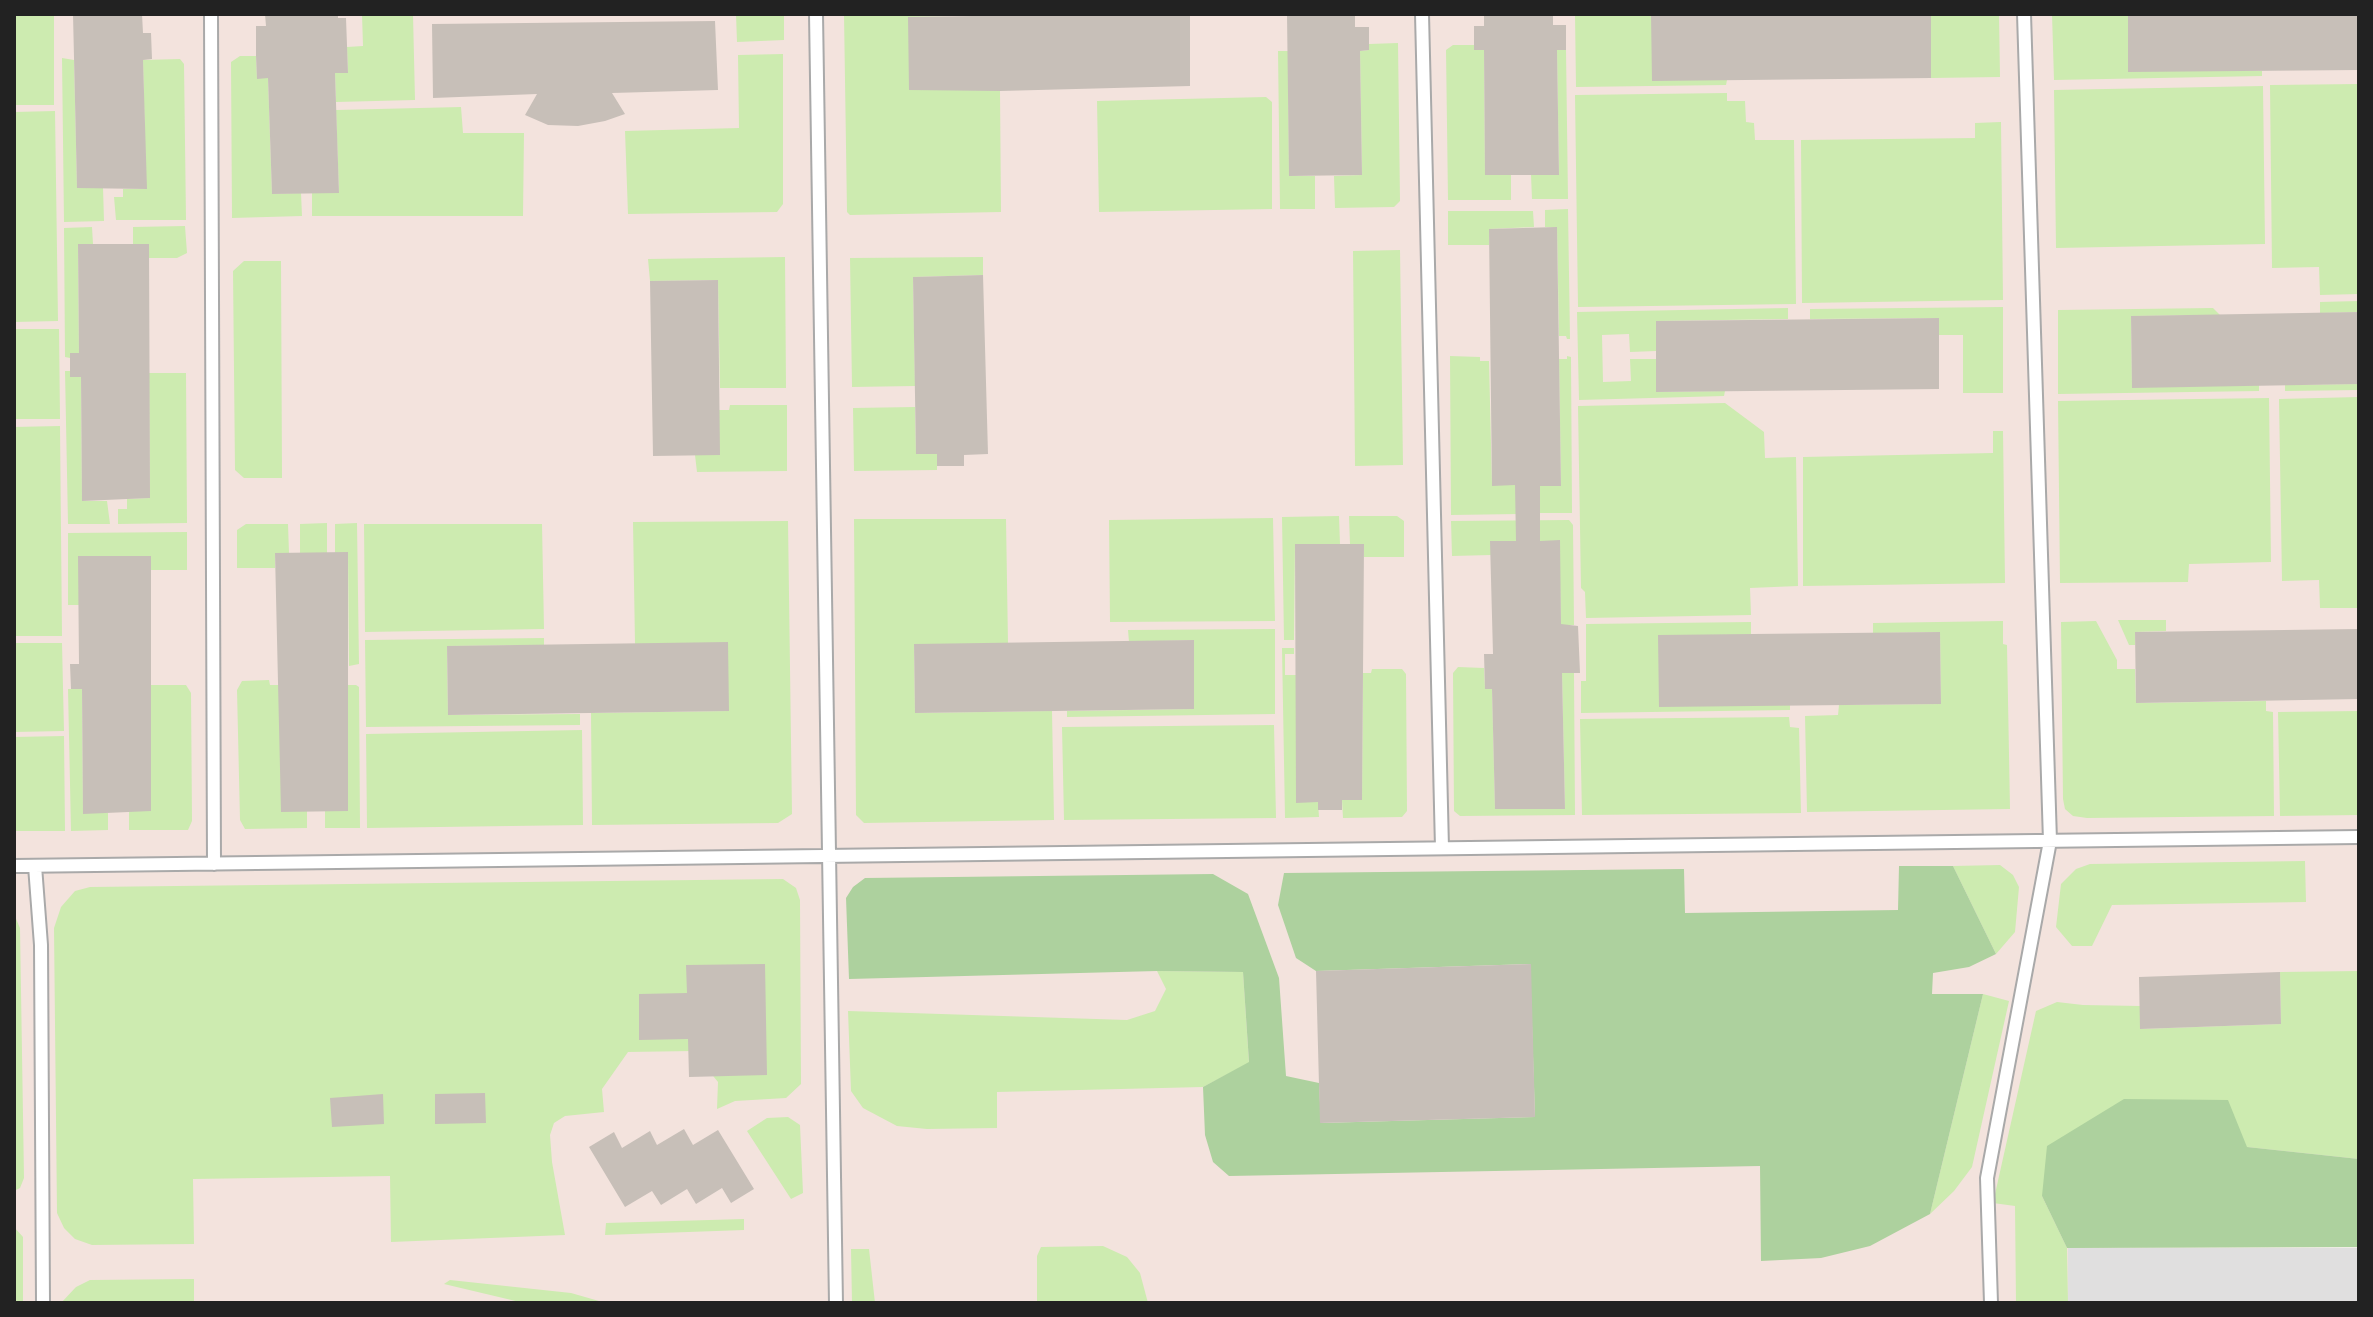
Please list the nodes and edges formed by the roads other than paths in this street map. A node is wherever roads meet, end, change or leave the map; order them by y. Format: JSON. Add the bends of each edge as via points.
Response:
{"nodes":[{"id":1,"x":211,"y":14,"type":"edge"},
{"id":2,"x":816,"y":14,"type":"edge"},
{"id":3,"x":1422,"y":14,"type":"edge"},
{"id":4,"x":2024,"y":14,"type":"edge"},
{"id":5,"x":2359,"y":837,"type":"edge"},
{"id":6,"x":2050,"y":841,"type":"junction"},
{"id":7,"x":1442,"y":848,"type":"junction"},
{"id":8,"x":831,"y":856,"type":"junction"},
{"id":9,"x":214,"y":864,"type":"junction"},
{"id":10,"x":14,"y":866,"type":"edge"},
{"id":11,"x":35,"y":866,"type":"junction"},
{"id":12,"x":43,"y":1303,"type":"edge"},
{"id":13,"x":836,"y":1303,"type":"edge"},
{"id":14,"x":1991,"y":1303,"type":"edge"}],
"edges":[{"from":1,"to":9,"type":"lane"},
{"from":2,"to":8,"type":"lane"},
{"from":3,"to":7,"type":"lane"},
{"from":4,"to":6,"type":"lane"},
{"from":5,"to":6,"type":"lane"},
{"from":6,"to":7,"type":"lane"},
{"from":6,"to":14,"type":"lane","via":[[1987,1178]]},
{"from":7,"to":8,"type":"lane"},
{"from":8,"to":9,"type":"lane"},
{"from":8,"to":13,"type":"lane"},
{"from":9,"to":11,"type":"lane"},
{"from":10,"to":11,"type":"lane"},
{"from":11,"to":12,"type":"lane","via":[[41,945]]}]}
